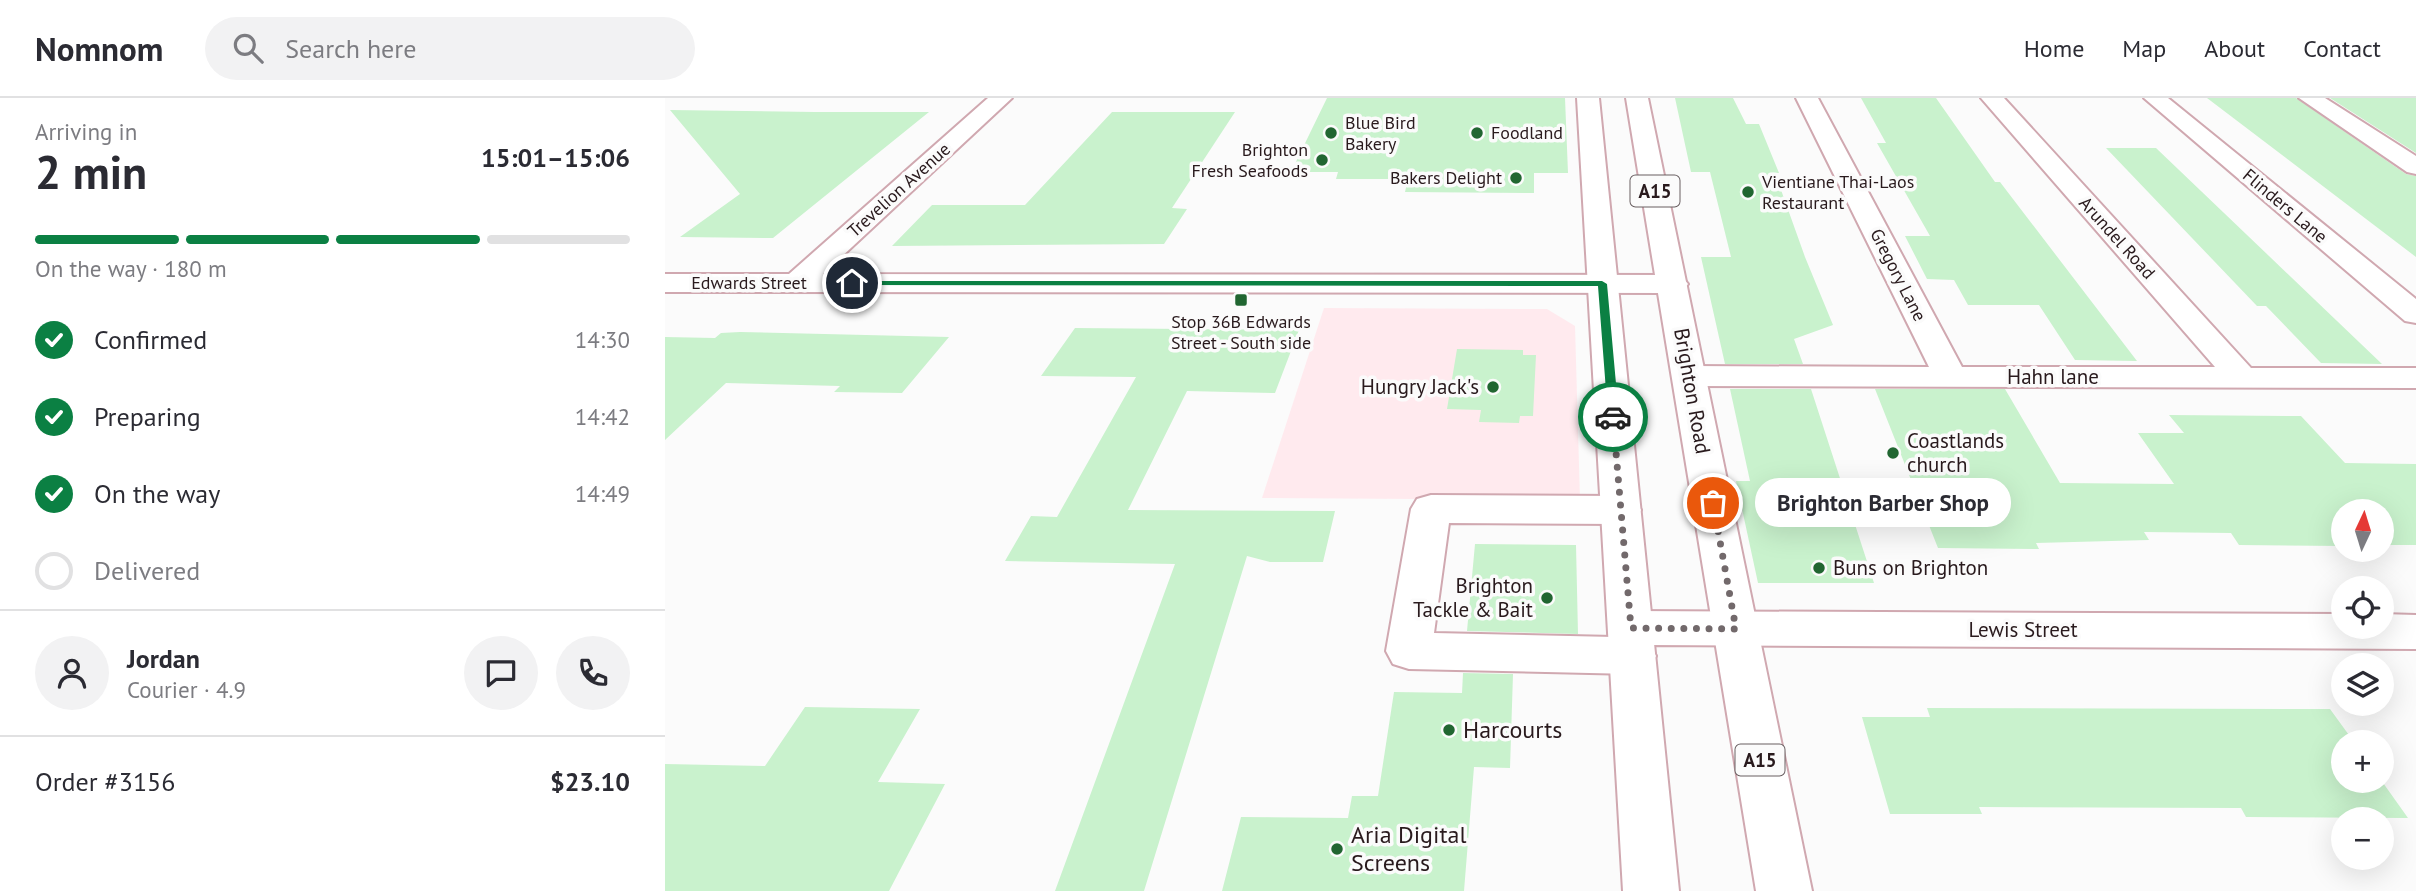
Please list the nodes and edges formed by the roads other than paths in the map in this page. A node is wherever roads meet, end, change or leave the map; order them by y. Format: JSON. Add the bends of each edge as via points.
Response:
{"nodes":[{"id":1,"x":1001,"y":98,"type":"edge"},
{"id":2,"x":1588,"y":98,"type":"edge"},
{"id":3,"x":1637,"y":98,"type":"edge"},
{"id":4,"x":1807,"y":98,"type":"edge"},
{"id":5,"x":1992,"y":98,"type":"edge"},
{"id":6,"x":2155,"y":98,"type":"edge"},
{"id":7,"x":2310,"y":98,"type":"edge"},
{"id":8,"x":2416,"y":167,"type":"edge"},
{"id":9,"x":665,"y":283,"type":"edge"},
{"id":10,"x":797,"y":283,"type":"junction"},
{"id":11,"x":1602,"y":284,"type":"junction"},
{"id":12,"x":1673,"y":284,"type":"junction"},
{"id":13,"x":2416,"y":314,"type":"edge"},
{"id":14,"x":1689,"y":376,"type":"junction"},
{"id":15,"x":1951,"y":377,"type":"junction"},
{"id":16,"x":2242,"y":378,"type":"junction"},
{"id":17,"x":2416,"y":379,"type":"edge"},
{"id":18,"x":1621,"y":510,"type":"junction"},
{"id":19,"x":1736,"y":629,"type":"junction"},
{"id":20,"x":2416,"y":632,"type":"edge"},
{"id":21,"x":1632,"y":642,"type":"junction"},
{"id":22,"x":1651,"y":891,"type":"edge"},
{"id":23,"x":1784,"y":891,"type":"edge"}],
"edges":[{"from":1,"to":10,"type":"street","name":"Trevelion Avenue"},
{"from":2,"to":11,"type":"street"},
{"from":3,"to":12,"type":"street","name":"Brighton Road","number":"A15"},
{"from":4,"to":15,"type":"street","name":"Gregory Lane"},
{"from":5,"to":16,"type":"street","name":"Arundel Road"},
{"from":6,"to":13,"type":"street","name":"Flinders Lane"},
{"from":7,"to":8,"type":"street"},
{"from":9,"to":10,"type":"street","name":"Edwards Street"},
{"from":10,"to":11,"type":"street","name":"Edwards Street"},
{"from":11,"to":12,"type":"street","name":"Edwards Street"},
{"from":11,"to":18,"type":"street"},
{"from":12,"to":14,"type":"street","name":"Brighton Road","number":"A15"},
{"from":14,"to":15,"type":"street","name":"Hahn lane"},
{"from":14,"to":19,"type":"street","name":"Brighton Road","number":"A15"},
{"from":15,"to":16,"type":"street","name":"Hahn lane"},
{"from":16,"to":17,"type":"street","name":"Hahn lane"},
{"from":18,"to":21,"type":"street"},
{"from":18,"to":21,"type":"street","name":"Lewis Street","via":[[1431,509],[1409,651]]},
{"from":19,"to":20,"type":"street","name":"Lewis Street"},
{"from":19,"to":21,"type":"street","name":"Lewis Street"},
{"from":19,"to":23,"type":"street","name":"Brighton Road","number":"A15"},
{"from":21,"to":22,"type":"street"}]}
